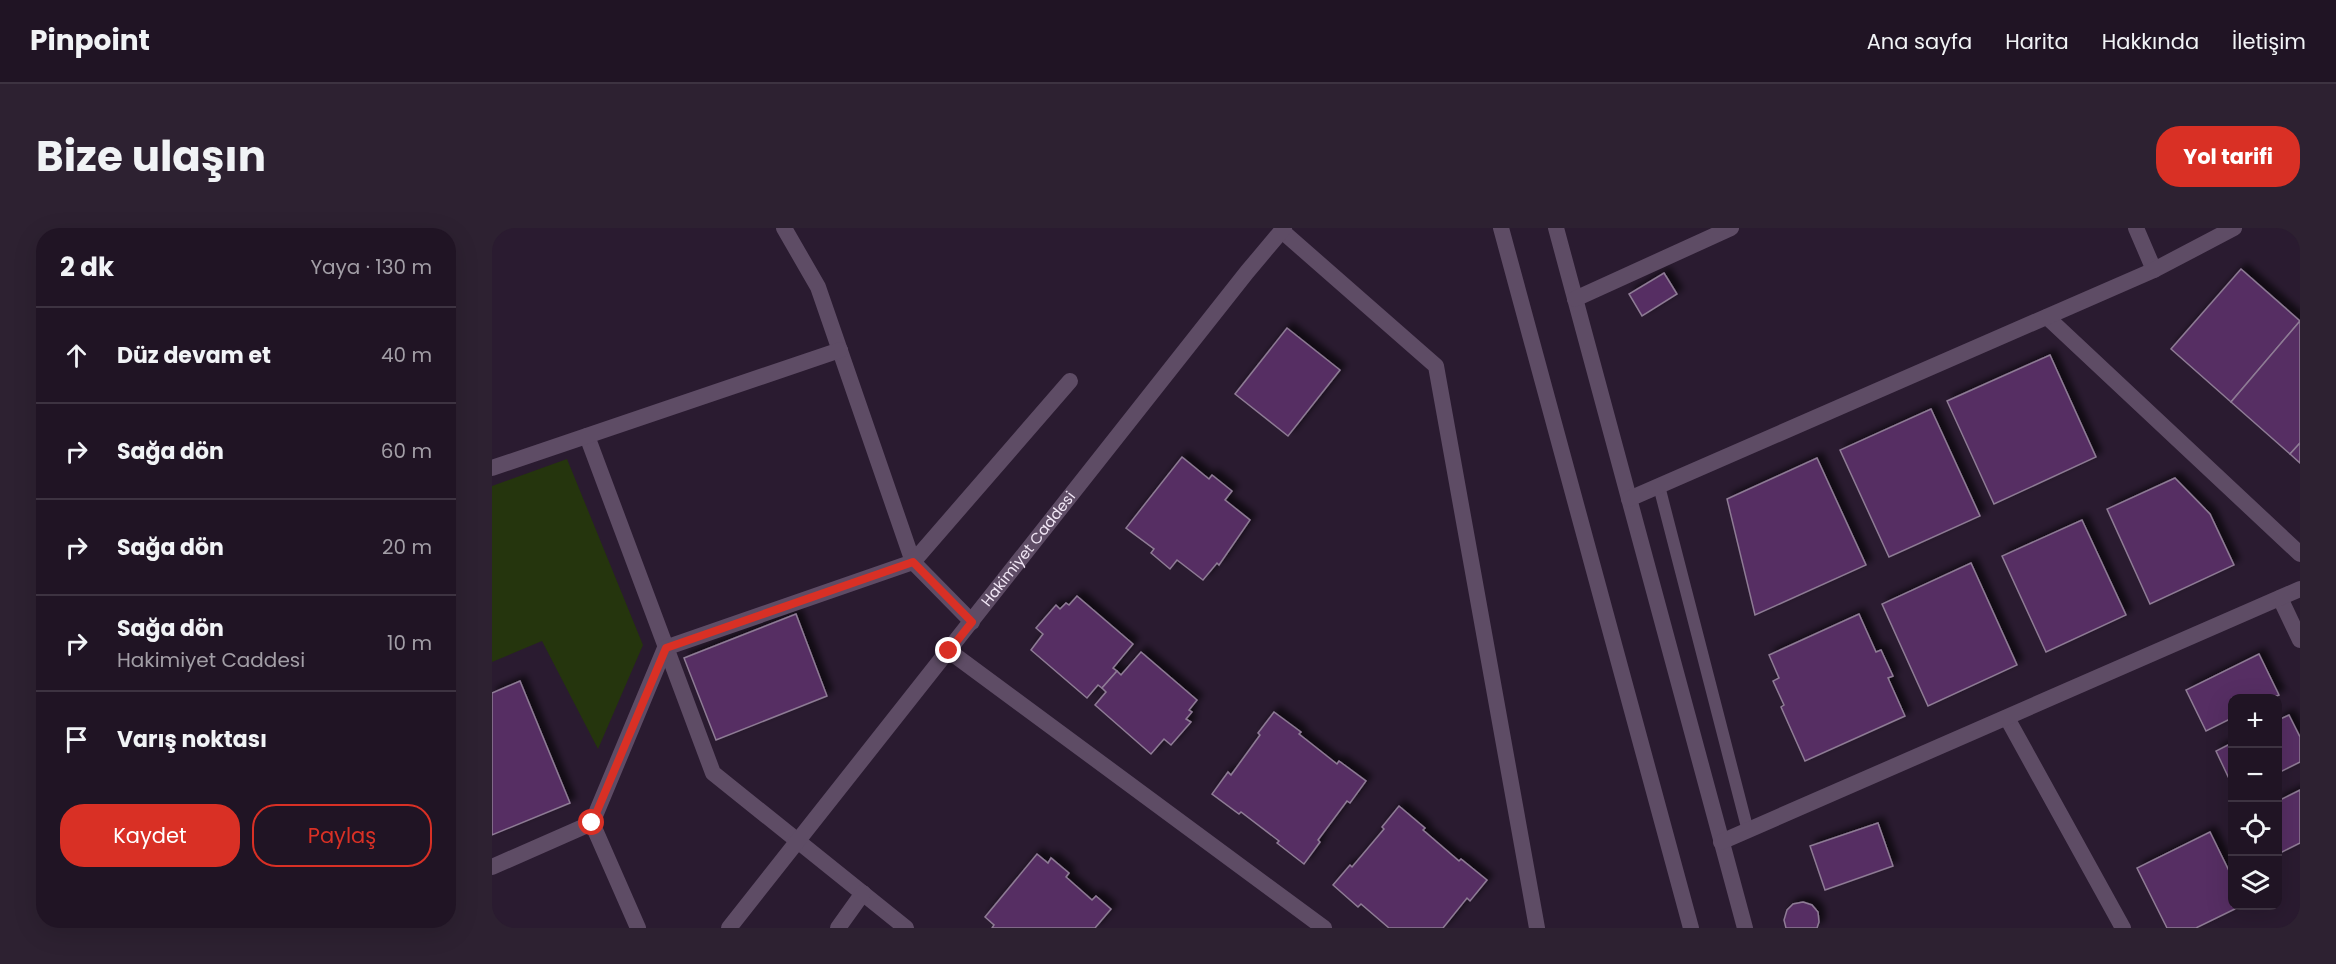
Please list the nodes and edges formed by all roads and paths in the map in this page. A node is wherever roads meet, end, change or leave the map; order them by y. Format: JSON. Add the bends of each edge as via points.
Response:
{"nodes":[{"id":1,"x":784,"y":228,"type":"edge"},
{"id":2,"x":1501,"y":228,"type":"edge"},
{"id":3,"x":1556,"y":228,"type":"edge"},
{"id":4,"x":1731,"y":228,"type":"edge"},
{"id":5,"x":2136,"y":228,"type":"edge"},
{"id":6,"x":2234,"y":228,"type":"edge"},
{"id":7,"x":1283,"y":229,"type":"edge"},
{"id":8,"x":2154,"y":270,"type":"junction"},
{"id":9,"x":1575,"y":299,"type":"junction"},
{"id":10,"x":2047,"y":317,"type":"junction"},
{"id":11,"x":840,"y":350,"type":"junction"},
{"id":12,"x":1070,"y":381,"type":"dead end"},
{"id":13,"x":587,"y":436,"type":"junction"},
{"id":14,"x":492,"y":468,"type":"edge"},
{"id":15,"x":1659,"y":486,"type":"junction"},
{"id":16,"x":1629,"y":499,"type":"junction"},
{"id":17,"x":2300,"y":554,"type":"edge"},
{"id":18,"x":913,"y":562,"type":"junction"},
{"id":19,"x":2300,"y":589,"type":"edge"},
{"id":20,"x":2280,"y":598,"type":"junction"},
{"id":21,"x":972,"y":622,"type":"junction"},
{"id":22,"x":2300,"y":640,"type":"edge"},
{"id":23,"x":666,"y":648,"type":"junction"},
{"id":24,"x":949,"y":651,"type":"junction"},
{"id":25,"x":2007,"y":718,"type":"junction"},
{"id":26,"x":592,"y":823,"type":"junction"},
{"id":27,"x":1748,"y":831,"type":"junction"},
{"id":28,"x":799,"y":841,"type":"junction"},
{"id":29,"x":1721,"y":842,"type":"junction"},
{"id":30,"x":492,"y":867,"type":"edge"},
{"id":31,"x":863,"y":893,"type":"junction"},
{"id":32,"x":638,"y":928,"type":"edge"},
{"id":33,"x":729,"y":928,"type":"edge"},
{"id":34,"x":838,"y":928,"type":"edge"},
{"id":35,"x":906,"y":928,"type":"edge"},
{"id":36,"x":1324,"y":928,"type":"edge"},
{"id":37,"x":1536,"y":928,"type":"edge"},
{"id":38,"x":1691,"y":928,"type":"edge"},
{"id":39,"x":1745,"y":928,"type":"edge"},
{"id":40,"x":2123,"y":928,"type":"edge"}],
"edges":[{"from":1,"to":11,"type":"street","via":[[818,286]]},
{"from":2,"to":38,"type":"street"},
{"from":3,"to":9,"type":"street"},
{"from":4,"to":9,"type":"street"},
{"from":5,"to":8,"type":"street"},
{"from":6,"to":8,"type":"street"},
{"from":7,"to":21,"type":"street","name":"Hakimiyet Caddesi"},
{"from":7,"to":37,"type":"street","via":[[1436,366]]},
{"from":8,"to":10,"type":"street"},
{"from":9,"to":16,"type":"street"},
{"from":10,"to":15,"type":"street"},
{"from":10,"to":17,"type":"street"},
{"from":11,"to":13,"type":"street"},
{"from":11,"to":18,"type":"street"},
{"from":12,"to":18,"type":"street"},
{"from":13,"to":14,"type":"street"},
{"from":13,"to":23,"type":"street"},
{"from":15,"to":16,"type":"street"},
{"from":15,"to":27,"type":"lane"},
{"from":16,"to":29,"type":"street"},
{"from":18,"to":21,"type":"street"},
{"from":18,"to":23,"type":"street"},
{"from":19,"to":20,"type":"street"},
{"from":20,"to":22,"type":"street"},
{"from":20,"to":25,"type":"street"},
{"from":21,"to":24,"type":"street","name":"Hakimiyet Caddesi"},
{"from":23,"to":26,"type":"street"},
{"from":23,"to":28,"type":"street","via":[[712,773]]},
{"from":24,"to":28,"type":"street","name":"Hakimiyet Caddesi"},
{"from":24,"to":36,"type":"street"},
{"from":25,"to":27,"type":"street"},
{"from":25,"to":40,"type":"street"},
{"from":26,"to":30,"type":"street"},
{"from":26,"to":32,"type":"street"},
{"from":27,"to":29,"type":"street"},
{"from":28,"to":31,"type":"street"},
{"from":28,"to":33,"type":"street","name":"Hakimiyet Caddesi"},
{"from":29,"to":39,"type":"street"},
{"from":31,"to":34,"type":"street"},
{"from":31,"to":35,"type":"street"}]}
